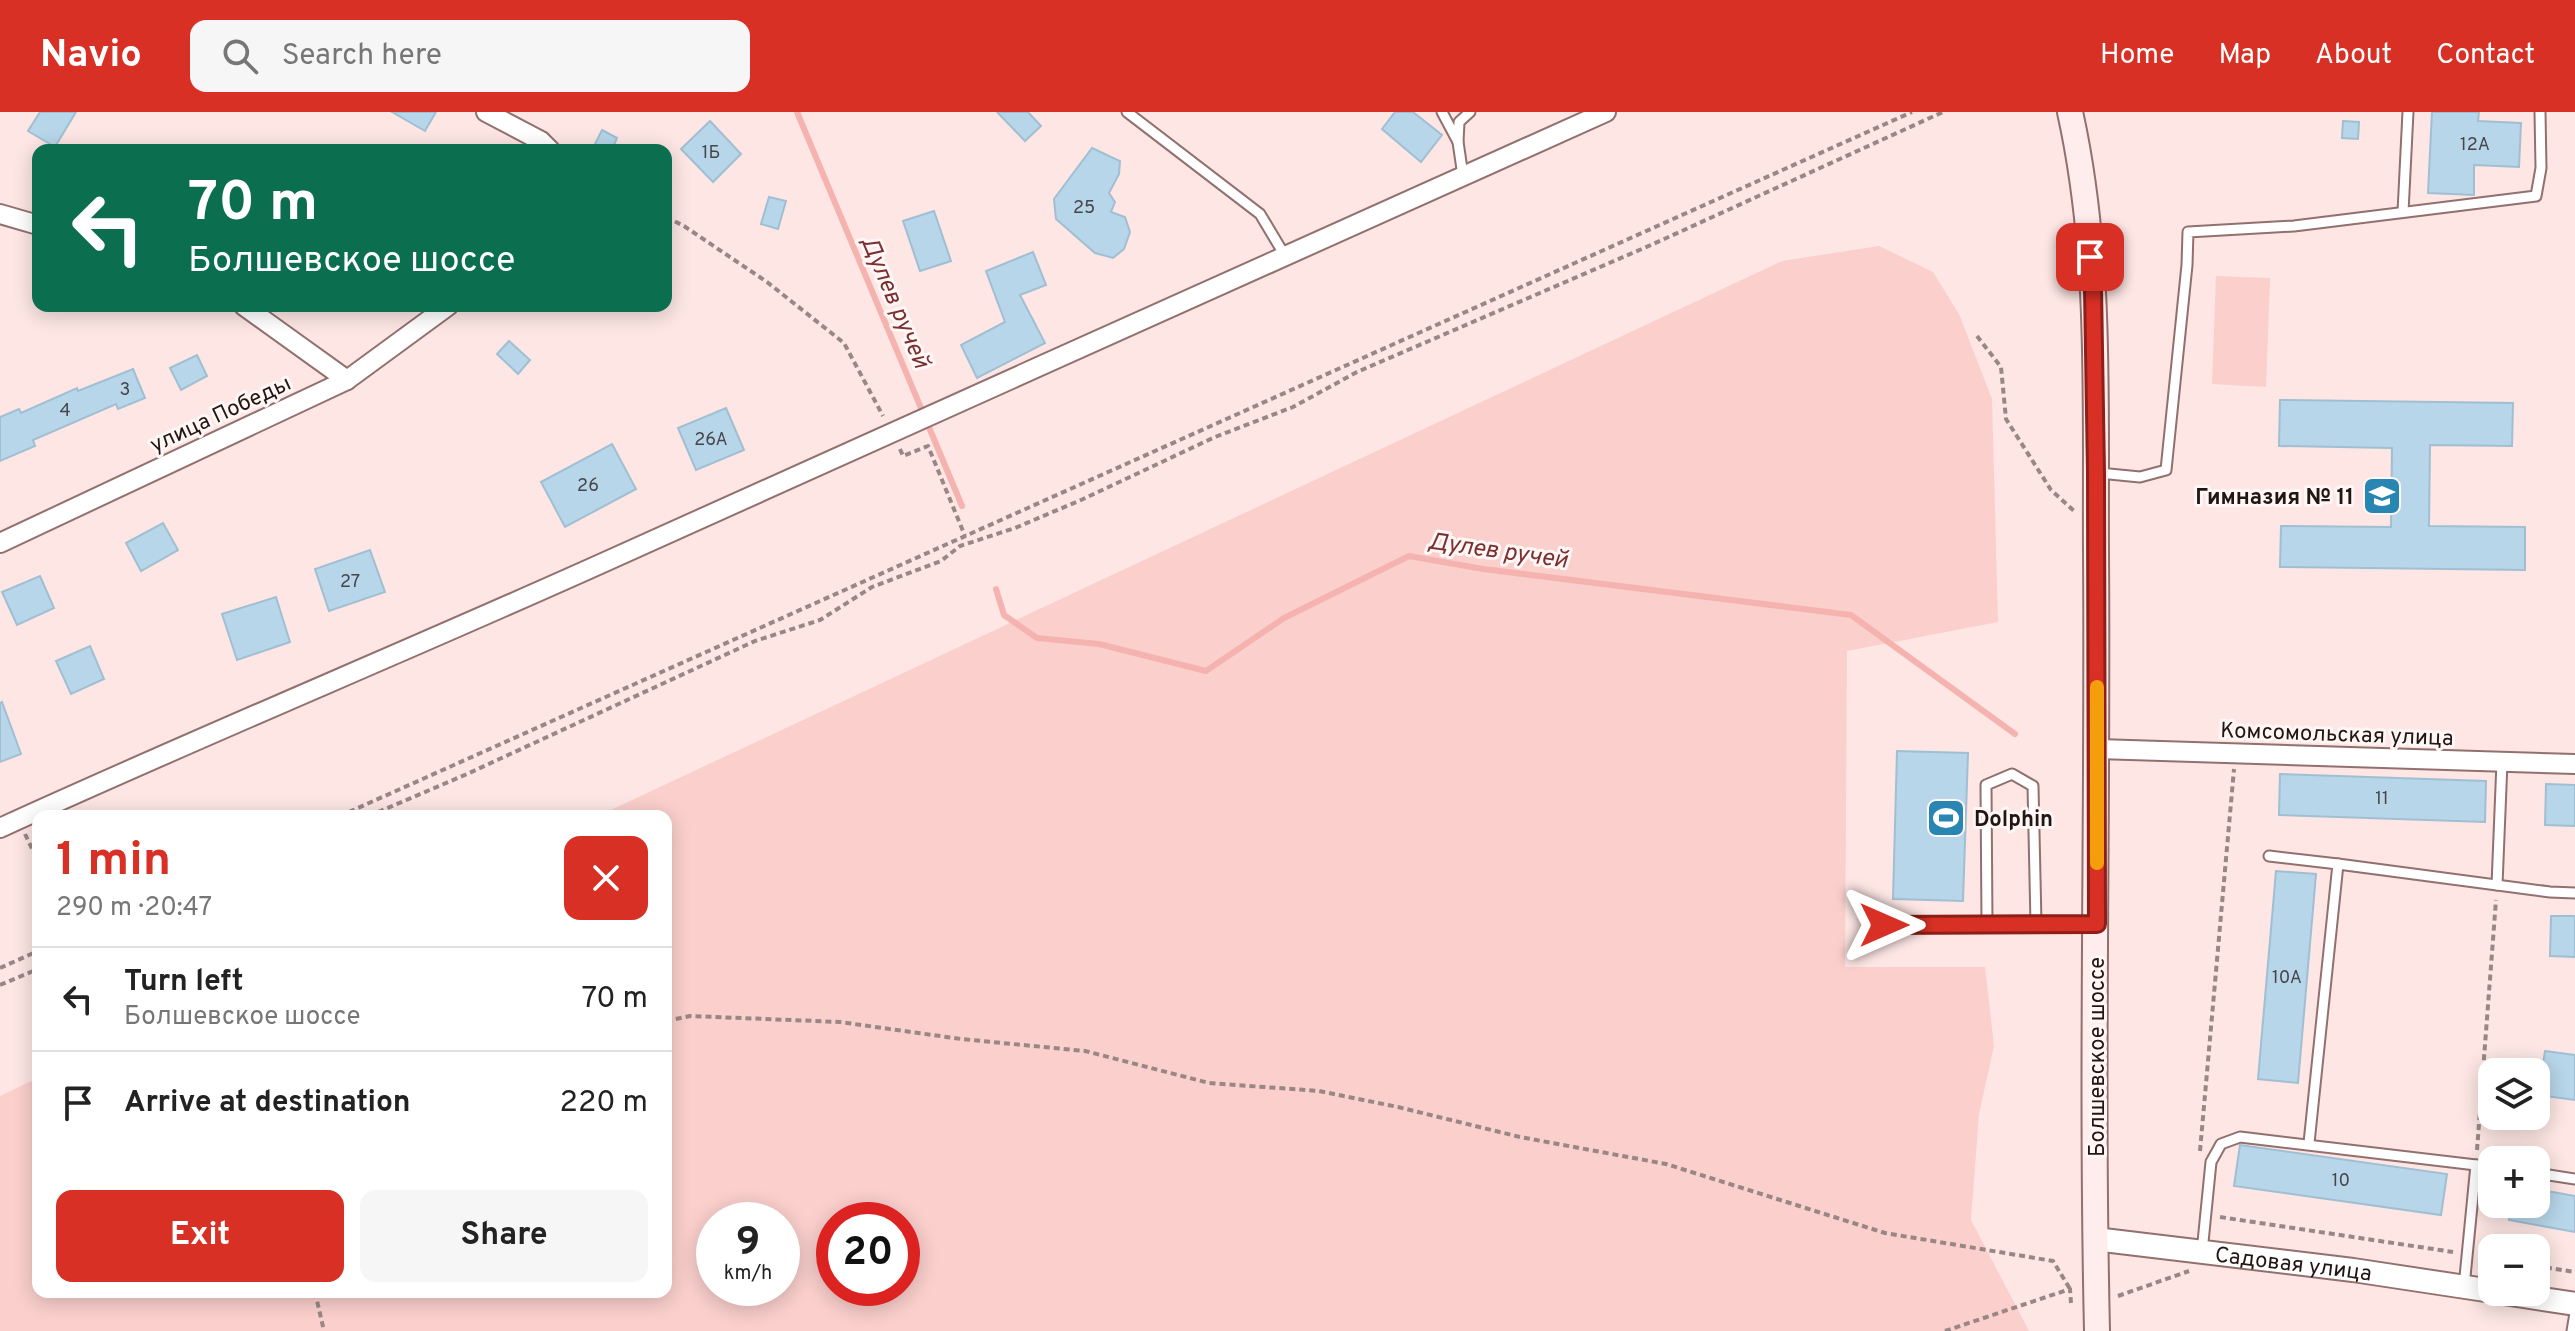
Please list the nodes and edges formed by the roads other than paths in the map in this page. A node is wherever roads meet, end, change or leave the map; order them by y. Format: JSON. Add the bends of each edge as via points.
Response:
{"nodes":[{"id":1,"x":486,"y":112,"type":"edge"},
{"id":2,"x":1127,"y":112,"type":"edge"},
{"id":3,"x":1442,"y":112,"type":"edge"},
{"id":4,"x":1470,"y":112,"type":"edge"},
{"id":5,"x":1606,"y":112,"type":"edge"},
{"id":6,"x":2070,"y":112,"type":"edge"},
{"id":7,"x":2408,"y":112,"type":"edge"},
{"id":8,"x":2540,"y":112,"type":"edge"},
{"id":9,"x":1458,"y":142,"type":"junction"},
{"id":10,"x":544,"y":144,"type":"edge"},
{"id":11,"x":1463,"y":176,"type":"junction"},
{"id":12,"x":2403,"y":212,"type":"junction"},
{"id":13,"x":0,"y":214,"type":"edge"},
{"id":14,"x":32,"y":223,"type":"edge"},
{"id":15,"x":1284,"y":254,"type":"junction"},
{"id":16,"x":252,"y":312,"type":"edge"},
{"id":17,"x":440,"y":312,"type":"edge"},
{"id":18,"x":347,"y":380,"type":"junction"},
{"id":19,"x":2096,"y":473,"type":"junction"},
{"id":20,"x":0,"y":543,"type":"edge"},
{"id":21,"x":2098,"y":749,"type":"junction"},
{"id":22,"x":2502,"y":762,"type":"junction"},
{"id":23,"x":2575,"y":764,"type":"edge"},
{"id":24,"x":40,"y":810,"type":"edge"},
{"id":25,"x":32,"y":814,"type":"edge"},
{"id":26,"x":0,"y":828,"type":"edge"},
{"id":27,"x":2269,"y":856,"type":"dead end"},
{"id":28,"x":2338,"y":864,"type":"junction"},
{"id":29,"x":2497,"y":885,"type":"junction"},
{"id":30,"x":2575,"y":893,"type":"edge"},
{"id":31,"x":1987,"y":924,"type":"junction"},
{"id":32,"x":2036,"y":924,"type":"junction"},
{"id":33,"x":2097,"y":924,"type":"junction"},
{"id":34,"x":1884,"y":925,"type":"dead end"},
{"id":35,"x":2309,"y":1143,"type":"junction"},
{"id":36,"x":2476,"y":1165,"type":"joint"},
{"id":37,"x":2550,"y":1175,"type":"edge"},
{"id":38,"x":2575,"y":1179,"type":"edge"},
{"id":39,"x":2095,"y":1239,"type":"junction"},
{"id":40,"x":2196,"y":1252,"type":"junction"},
{"id":41,"x":2464,"y":1287,"type":"junction"},
{"id":42,"x":2478,"y":1289,"type":"edge"},
{"id":43,"x":2550,"y":1300,"type":"edge"},
{"id":44,"x":2575,"y":1304,"type":"edge"},
{"id":45,"x":2575,"y":1313,"type":"edge"},
{"id":46,"x":2097,"y":1331,"type":"edge"},
{"id":47,"x":2572,"y":1331,"type":"edge"}],
"edges":[{"from":1,"to":10,"type":"street"},
{"from":2,"to":15,"type":"lane","via":[[1260,214]]},
{"from":3,"to":9,"type":"lane"},
{"from":4,"to":9,"type":"lane","via":[[1459,122]]},
{"from":5,"to":11,"type":"street"},
{"from":6,"to":19,"type":"main road","name":"Болшевское шоссе","via":[[2082,164],[2093,288]]},
{"from":7,"to":12,"type":"lane"},
{"from":8,"to":12,"type":"lane","via":[[2536,196]]},
{"from":9,"to":11,"type":"lane"},
{"from":11,"to":15,"type":"street"},
{"from":12,"to":19,"type":"lane","via":[[2188,232],[2166,470],[2140,477]]},
{"from":13,"to":14,"type":"street"},
{"from":15,"to":24,"type":"street"},
{"from":16,"to":18,"type":"street"},
{"from":17,"to":18,"type":"street","name":"улица Победы"},
{"from":18,"to":20,"type":"street","name":"улица Победы"},
{"from":19,"to":21,"type":"main road","name":"Болшевское шоссе"},
{"from":21,"to":22,"type":"street","name":"Комсомольская улица"},
{"from":21,"to":33,"type":"main road","name":"Болшевское шоссе"},
{"from":22,"to":23,"type":"street","name":"Комсомольская улица"},
{"from":22,"to":29,"type":"lane"},
{"from":25,"to":26,"type":"street"},
{"from":27,"to":28,"type":"lane"},
{"from":28,"to":29,"type":"lane"},
{"from":28,"to":35,"type":"lane"},
{"from":29,"to":30,"type":"lane"},
{"from":31,"to":32,"type":"lane"},
{"from":31,"to":32,"type":"lane","via":[[1986,785],[2012,774],[2033,786]]},
{"from":31,"to":34,"type":"lane"},
{"from":32,"to":33,"type":"lane"},
{"from":33,"to":39,"type":"main road","name":"Болшевское шоссе"},
{"from":35,"to":36,"type":"lane"},
{"from":35,"to":40,"type":"lane","via":[[2240,1137],[2221,1144],[2211,1162]]},
{"from":36,"to":41,"type":"lane"},
{"from":37,"to":38,"type":"lane"},
{"from":39,"to":40,"type":"street","name":"Садовая улица"},
{"from":39,"to":46,"type":"main road","name":"Болшевское шоссе"},
{"from":40,"to":41,"type":"street","name":"Садовая улица"},
{"from":41,"to":42,"type":"street","name":"Садовая улица"},
{"from":43,"to":44,"type":"street","name":"Садовая улица"},
{"from":45,"to":47,"type":"lane"}]}
